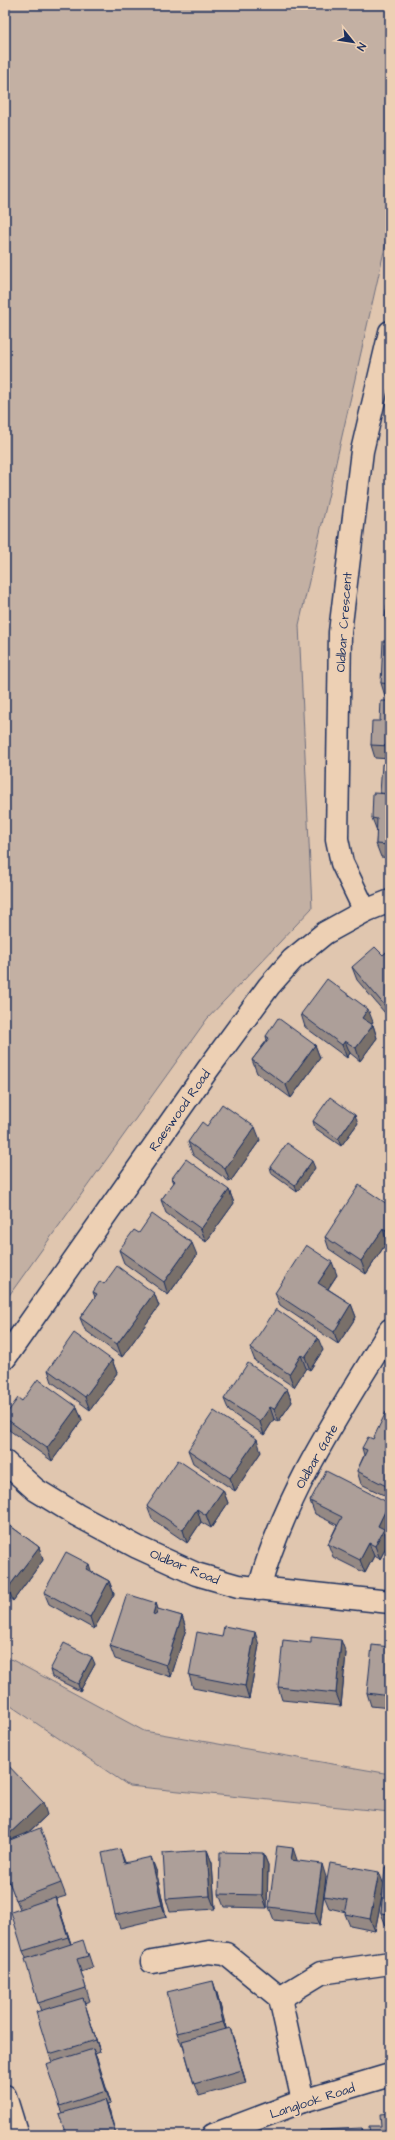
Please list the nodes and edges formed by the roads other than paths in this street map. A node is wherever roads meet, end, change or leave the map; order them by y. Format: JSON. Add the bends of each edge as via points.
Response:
{"nodes":[{"id":1,"x":390,"y":332,"type":"edge"},
{"id":2,"x":390,"y":901,"type":"edge"},
{"id":3,"x":365,"y":911,"type":"junction"},
{"id":4,"x":390,"y":1330,"type":"edge"},
{"id":5,"x":5,"y":1358,"type":"edge"},
{"id":6,"x":5,"y":1462,"type":"edge"},
{"id":7,"x":259,"y":1589,"type":"junction"},
{"id":8,"x":390,"y":1602,"type":"edge"},
{"id":9,"x":152,"y":1962,"type":"dead end"},
{"id":10,"x":390,"y":1962,"type":"edge"},
{"id":11,"x":280,"y":1998,"type":"junction"},
{"id":12,"x":390,"y":2075,"type":"edge"},
{"id":13,"x":5,"y":2096,"type":"edge"},
{"id":14,"x":304,"y":2101,"type":"junction"},
{"id":15,"x":17,"y":2135,"type":"edge"},
{"id":16,"x":213,"y":2135,"type":"edge"}],
"edges":[{"from":1,"to":3,"type":"street","name":"Oldbar Crescent","via":[[362,451],[340,632],[337,839],[342,863]]},
{"from":2,"to":3,"type":"street","name":"Raeswood Road"},
{"from":3,"to":5,"type":"street","name":"Raeswood Road","via":[[325,933],[292,960],[269,986]]},
{"from":4,"to":7,"type":"street","name":"Oldbar Gate","via":[[298,1485],[278,1529]]},
{"from":6,"to":7,"type":"street","name":"Oldbar Road","via":[[36,1490],[137,1546],[196,1574]]},
{"from":7,"to":8,"type":"street","name":"Oldbar Road"},
{"from":9,"to":11,"type":"street","via":[[209,1952],[226,1954]]},
{"from":10,"to":11,"type":"street","via":[[321,1973]]},
{"from":11,"to":14,"type":"street"},
{"from":12,"to":14,"type":"street","name":"Langlook Road"},
{"from":13,"to":15,"type":"street"},
{"from":14,"to":16,"type":"street","name":"Langlook Road"}]}
